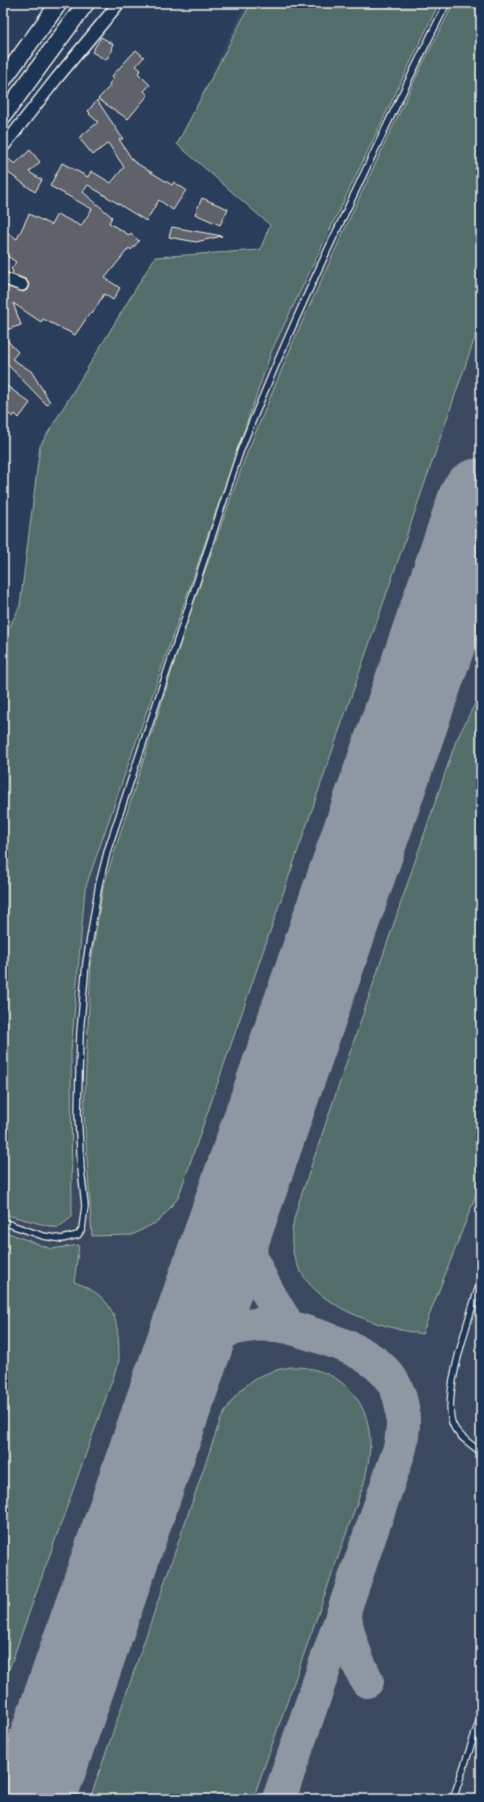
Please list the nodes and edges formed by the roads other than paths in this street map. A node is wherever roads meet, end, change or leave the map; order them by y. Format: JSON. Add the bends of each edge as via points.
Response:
{"nodes":[{"id":1,"x":59,"y":3,"type":"edge"},
{"id":2,"x":86,"y":3,"type":"edge"},
{"id":3,"x":119,"y":3,"type":"edge"},
{"id":4,"x":447,"y":3,"type":"edge"},
{"id":5,"x":3,"y":80,"type":"edge"},
{"id":6,"x":3,"y":116,"type":"edge"},
{"id":7,"x":3,"y":147,"type":"edge"},
{"id":8,"x":3,"y":278,"type":"edge"},
{"id":9,"x":22,"y":285,"type":"dead end"},
{"id":10,"x":3,"y":1222,"type":"edge"},
{"id":11,"x":481,"y":1279,"type":"edge"},
{"id":12,"x":481,"y":1452,"type":"edge"},
{"id":13,"x":481,"y":1716,"type":"edge"},
{"id":14,"x":453,"y":1799,"type":"edge"}],
"edges":[{"from":1,"to":5,"type":"street"},
{"from":2,"to":6,"type":"street"},
{"from":3,"to":7,"type":"street"},
{"from":4,"to":10,"type":"lane","via":[[326,250],[263,394],[240,452],[108,849],[91,924],[80,1033],[78,1114],[80,1169],[85,1206],[82,1229],[78,1235],[62,1239],[44,1236]]},
{"from":8,"to":9,"type":"street"},
{"from":11,"to":12,"type":"lane","via":[[452,1381],[450,1411],[454,1429]]},
{"from":13,"to":14,"type":"lane"}]}
